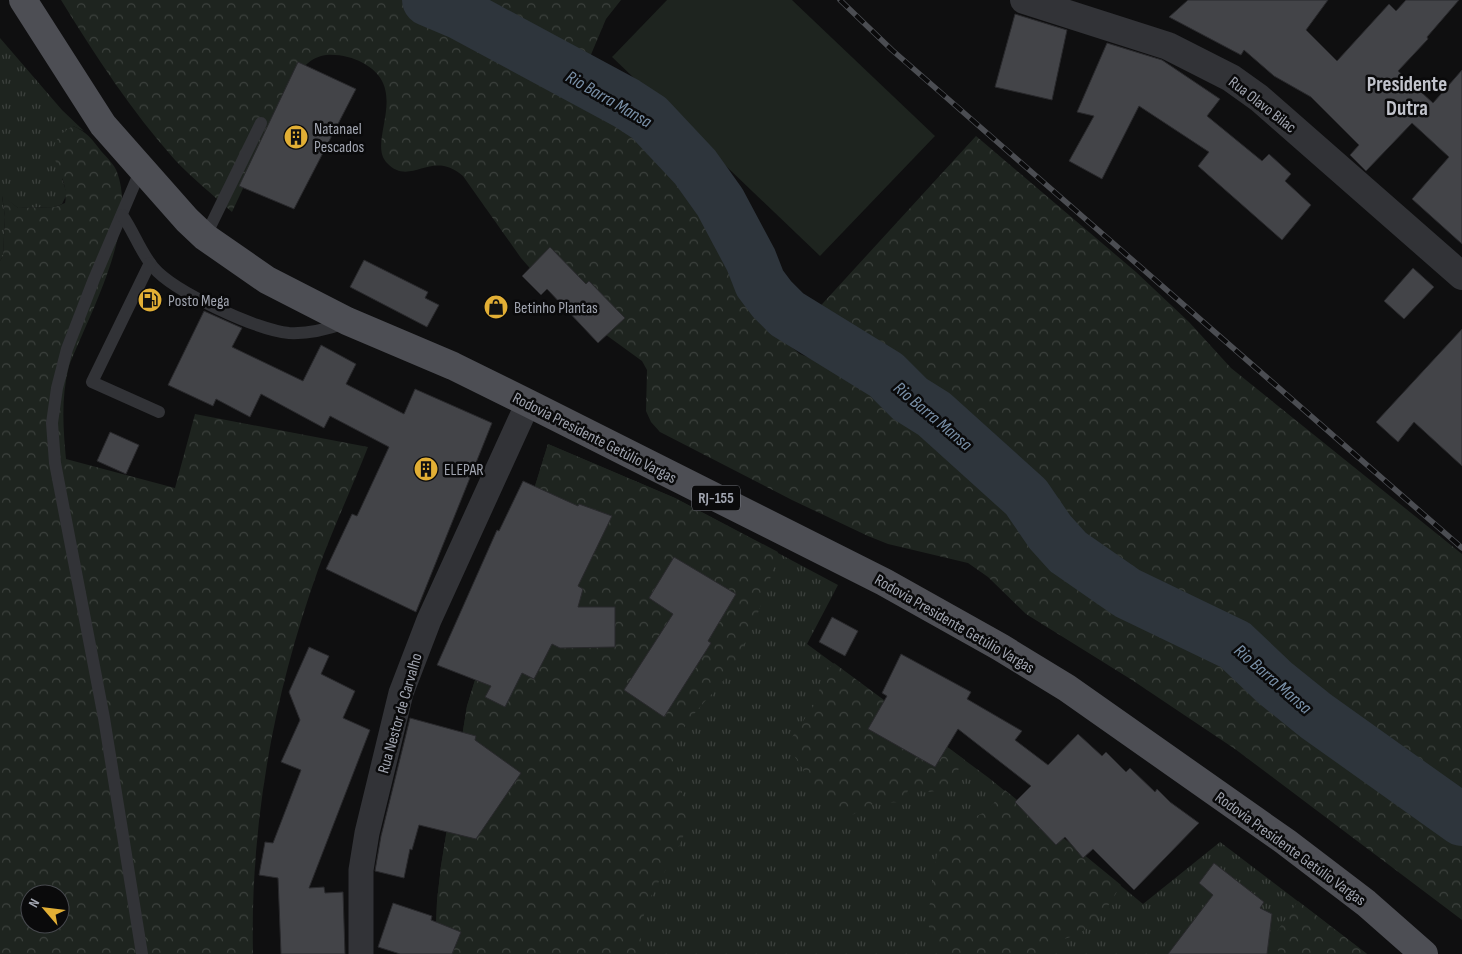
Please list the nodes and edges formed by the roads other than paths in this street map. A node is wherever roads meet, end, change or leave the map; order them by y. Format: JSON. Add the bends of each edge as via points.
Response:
{"nodes":[{"id":1,"x":23,"y":0,"type":"edge"},
{"id":2,"x":1024,"y":0,"type":"edge"},
{"id":3,"x":261,"y":124,"type":"dead end"},
{"id":4,"x":141,"y":169,"type":"junction"},
{"id":5,"x":122,"y":216,"type":"junction"},
{"id":6,"x":204,"y":237,"type":"junction"},
{"id":7,"x":150,"y":263,"type":"junction"},
{"id":8,"x":1462,"y":276,"type":"edge"},
{"id":9,"x":347,"y":321,"type":"junction"},
{"id":10,"x":528,"y":403,"type":"junction"},
{"id":11,"x":160,"y":412,"type":"dead end"},
{"id":12,"x":142,"y":954,"type":"edge"},
{"id":13,"x":361,"y":954,"type":"edge"},
{"id":14,"x":1424,"y":954,"type":"edge"}],
"edges":[{"from":1,"to":4,"type":"main road","name":"Rodovia Presidente Getúlio Vargas","number":"RJ-155","via":[[103,125]]},
{"from":2,"to":8,"type":"street","name":"Rua Olavo Bilac","via":[[1168,46],[1231,78],[1260,98]]},
{"from":3,"to":6,"type":"lane"},
{"from":4,"to":5,"type":"lane"},
{"from":4,"to":6,"type":"main road","name":"Rodovia Presidente Getúlio Vargas","number":"RJ-155"},
{"from":5,"to":7,"type":"lane"},
{"from":5,"to":12,"type":"lane","via":[[67,349],[52,424],[55,463],[104,718]]},
{"from":6,"to":9,"type":"main road","name":"Rodovia Presidente Getúlio Vargas","number":"RJ-155","via":[[267,280]]},
{"from":7,"to":9,"type":"lane","via":[[169,280],[213,306],[259,326],[288,333],[332,327]]},
{"from":7,"to":11,"type":"lane","via":[[92,382]]},
{"from":9,"to":10,"type":"main road","name":"Rodovia Presidente Getúlio Vargas","number":"RJ-155","via":[[453,366]]},
{"from":10,"to":13,"type":"street","name":"Rua Nestor de Carvalho","via":[[429,620],[401,693],[361,870]]},
{"from":10,"to":14,"type":"main road","name":"Rodovia Presidente Getúlio Vargas","number":"RJ-155","via":[[884,582],[1067,688],[1286,842],[1366,903]]}]}
